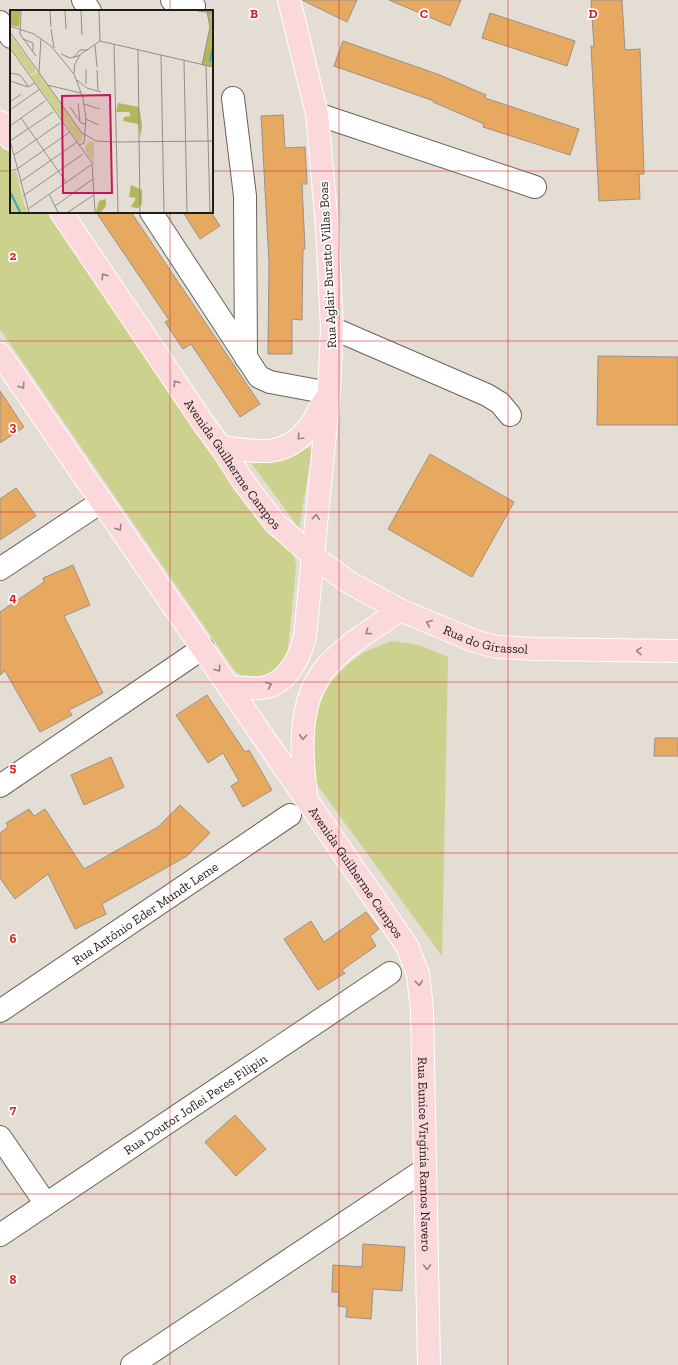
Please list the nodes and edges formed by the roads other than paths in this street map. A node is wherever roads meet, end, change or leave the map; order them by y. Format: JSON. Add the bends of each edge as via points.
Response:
{"nodes":[{"id":1,"x":83,"y":0,"type":"edge"},
{"id":2,"x":172,"y":0,"type":"edge"},
{"id":3,"x":289,"y":0,"type":"edge"},
{"id":4,"x":194,"y":6,"type":"dead end"},
{"id":5,"x":89,"y":10,"type":"edge"},
{"id":6,"x":0,"y":22,"type":"edge"},
{"id":7,"x":10,"y":36,"type":"edge"},
{"id":8,"x":233,"y":98,"type":"dead end"},
{"id":9,"x":317,"y":114,"type":"junction"},
{"id":10,"x":0,"y":122,"type":"edge"},
{"id":11,"x":10,"y":137,"type":"edge"},
{"id":12,"x":535,"y":187,"type":"dead end"},
{"id":13,"x":61,"y":213,"type":"edge"},
{"id":14,"x":152,"y":213,"type":"edge"},
{"id":15,"x":332,"y":328,"type":"junction"},
{"id":16,"x":0,"y":354,"type":"edge"},
{"id":17,"x":246,"y":358,"type":"junction"},
{"id":18,"x":329,"y":393,"type":"junction"},
{"id":19,"x":510,"y":415,"type":"dead end"},
{"id":20,"x":222,"y":447,"type":"junction"},
{"id":21,"x":101,"y":502,"type":"junction"},
{"id":22,"x":313,"y":556,"type":"junction"},
{"id":23,"x":0,"y":569,"type":"edge"},
{"id":24,"x":400,"y":610,"type":"junction"},
{"id":25,"x":203,"y":648,"type":"junction"},
{"id":26,"x":678,"y":651,"type":"edge"},
{"id":27,"x":231,"y":687,"type":"junction"},
{"id":28,"x":0,"y":786,"type":"edge"},
{"id":29,"x":306,"y":798,"type":"junction"},
{"id":30,"x":290,"y":815,"type":"dead end"},
{"id":31,"x":407,"y":946,"type":"joint"},
{"id":32,"x":390,"y":973,"type":"dead end"},
{"id":33,"x":0,"y":1011,"type":"edge"},
{"id":34,"x":0,"y":1137,"type":"edge"},
{"id":35,"x":424,"y":1170,"type":"junction"},
{"id":36,"x":46,"y":1204,"type":"junction"},
{"id":37,"x":0,"y":1236,"type":"edge"},
{"id":38,"x":132,"y":1365,"type":"edge"},
{"id":39,"x":429,"y":1365,"type":"edge"}],
"edges":[{"from":1,"to":5,"type":"street"},
{"from":2,"to":4,"type":"street"},
{"from":3,"to":9,"type":"main road","name":"Rua Aglair Buratto Villas Boas"},
{"from":6,"to":7,"type":"street"},
{"from":8,"to":17,"type":"street","via":[[245,196]]},
{"from":9,"to":12,"type":"street"},
{"from":9,"to":15,"type":"main road","name":"Rua Aglair Buratto Villas Boas","via":[[327,227]]},
{"from":10,"to":11,"type":"main road"},
{"from":20,"to":13,"type":"main road","name":"Avenida Guilherme Campos","one_way":true},
{"from":14,"to":17,"type":"street"},
{"from":15,"to":18,"type":"main road","name":"Rua Aglair Buratto Villas Boas"},
{"from":15,"to":19,"type":"street","via":[[487,395],[500,403]]},
{"from":16,"to":21,"type":"main road","name":"Avenida Guilherme Campos","one_way":true},
{"from":17,"to":18,"type":"street","via":[[259,377],[270,382]]},
{"from":18,"to":20,"type":"main road","one_way":true,"via":[[308,429],[294,443],[278,450],[258,451]]},
{"from":22,"to":18,"type":"main road","name":"Rua Aglair Buratto Villas Boas","one_way":true},
{"from":20,"to":22,"type":"main road","name":"Avenida Guilherme Campos","via":[[245,484],[275,523]]},
{"from":21,"to":23,"type":"street"},
{"from":21,"to":25,"type":"main road","name":"Avenida Guilherme Campos","one_way":true},
{"from":22,"to":24,"type":"main road","name":"Rua do Girassol","via":[[350,583]]},
{"from":27,"to":22,"type":"main road","one_way":true,"via":[[263,688],[279,681],[300,656],[305,636]]},
{"from":26,"to":24,"type":"main road","name":"Rua do Girassol","one_way":true,"via":[[536,650],[497,647],[461,636]]},
{"from":24,"to":29,"type":"main road","name":"Avenida Guilherme Campos","one_way":true,"via":[[350,644],[316,681],[309,699],[304,727],[302,758]]},
{"from":25,"to":27,"type":"main road","name":"Avenida Guilherme Campos","one_way":true},
{"from":25,"to":28,"type":"street"},
{"from":27,"to":29,"type":"main road","name":"Avenida Guilherme Campos"},
{"from":29,"to":31,"type":"main road","name":"Avenida Guilherme Campos"},
{"from":30,"to":33,"type":"street","name":"Rua Antônio Eder Mundt Leme"},
{"from":31,"to":35,"type":"main road","name":"Rua Eunice Virgínia Ramos Navero","one_way":true,"via":[[418,974],[422,1010]]},
{"from":32,"to":36,"type":"street","name":"Rua Doutor Joflei Peres Filipin"},
{"from":34,"to":36,"type":"street"},
{"from":35,"to":38,"type":"street"},
{"from":35,"to":39,"type":"main road","name":"Rua Eunice Virgínia Ramos Navero","one_way":true},
{"from":36,"to":37,"type":"street","name":"Rua Doutor Joflei Peres Filipin"}]}
